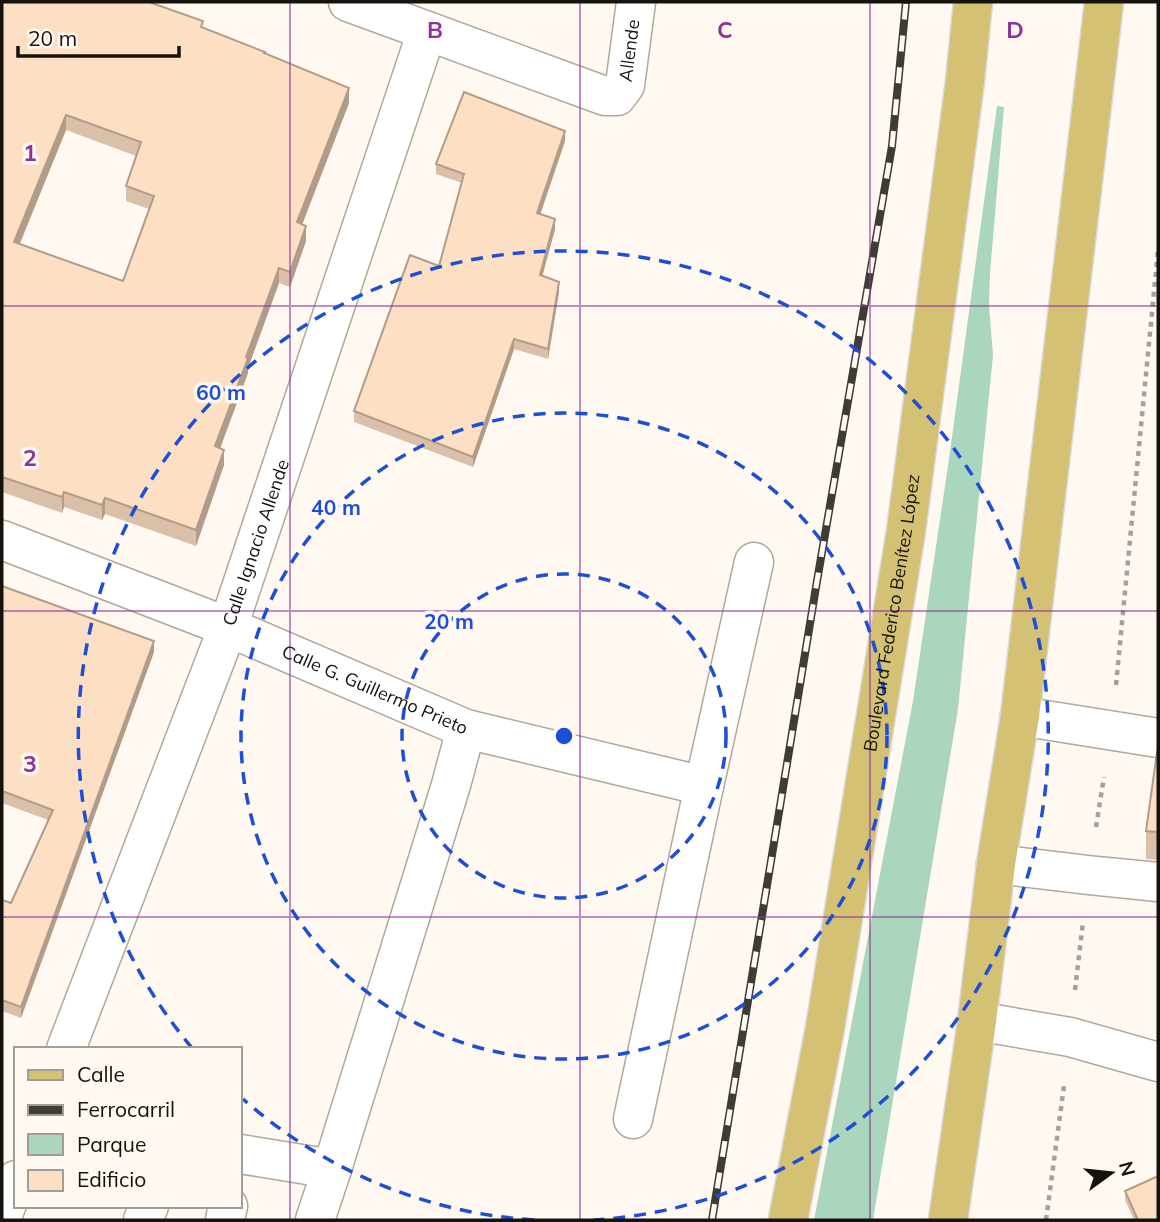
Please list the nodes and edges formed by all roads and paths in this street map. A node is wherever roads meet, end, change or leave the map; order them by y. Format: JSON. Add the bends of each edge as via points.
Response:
{"nodes":[{"id":1,"x":348,"y":2,"type":"edge"},
{"id":2,"x":636,"y":2,"type":"edge"},
{"id":3,"x":973,"y":2,"type":"edge"},
{"id":4,"x":1104,"y":2,"type":"edge"},
{"id":5,"x":427,"y":31,"type":"junction"},
{"id":6,"x":2,"y":540,"type":"edge"},
{"id":7,"x":754,"y":562,"type":"dead end"},
{"id":8,"x":228,"y":626,"type":"junction"},
{"id":9,"x":1020,"y":716,"type":"junction"},
{"id":10,"x":466,"y":729,"type":"junction"},
{"id":11,"x":1158,"y":738,"type":"edge"},
{"id":12,"x":704,"y":786,"type":"junction"},
{"id":13,"x":996,"y":864,"type":"junction"},
{"id":14,"x":1158,"y":882,"type":"edge"},
{"id":15,"x":976,"y":1021,"type":"junction"},
{"id":16,"x":67,"y":1047,"type":"edge"},
{"id":17,"x":1158,"y":1062,"type":"edge"},
{"id":18,"x":633,"y":1119,"type":"dead end"},
{"id":19,"x":242,"y":1157,"type":"edge"},
{"id":20,"x":332,"y":1169,"type":"junction"},
{"id":21,"x":14,"y":1185,"type":"edge"},
{"id":22,"x":2,"y":1217,"type":"edge"},
{"id":23,"x":314,"y":1220,"type":"edge"},
{"id":24,"x":788,"y":1220,"type":"edge"},
{"id":25,"x":948,"y":1220,"type":"edge"}],
"edges":[{"from":1,"to":5,"type":"street"},
{"from":2,"to":5,"type":"street","name":"Allende","via":[[625,85],[617,96],[605,96]]},
{"from":3,"to":24,"type":"main road","name":"Boulevard Federico Benítez López","via":[[906,531],[825,1028]]},
{"from":4,"to":9,"type":"main road"},
{"from":5,"to":8,"type":"street","name":"Calle Ignacio Allende"},
{"from":6,"to":8,"type":"street","name":"Calle G. Guillermo Prieto"},
{"from":7,"to":12,"type":"street"},
{"from":8,"to":10,"type":"street","name":"Calle G. Guillermo Prieto"},
{"from":8,"to":16,"type":"street","name":"Calle Ignacio Allende"},
{"from":9,"to":11,"type":"street"},
{"from":9,"to":13,"type":"main road"},
{"from":10,"to":12,"type":"street"},
{"from":10,"to":20,"type":"street","name":"Calle G. Guillermo Prieto"},
{"from":12,"to":18,"type":"street"},
{"from":13,"to":14,"type":"street"},
{"from":13,"to":15,"type":"main road"},
{"from":15,"to":17,"type":"street","via":[[1070,1037]]},
{"from":15,"to":25,"type":"main road"},
{"from":19,"to":20,"type":"street"},
{"from":20,"to":23,"type":"street","name":"Calle G. Guillermo Prieto"},
{"from":21,"to":22,"type":"street"}]}
